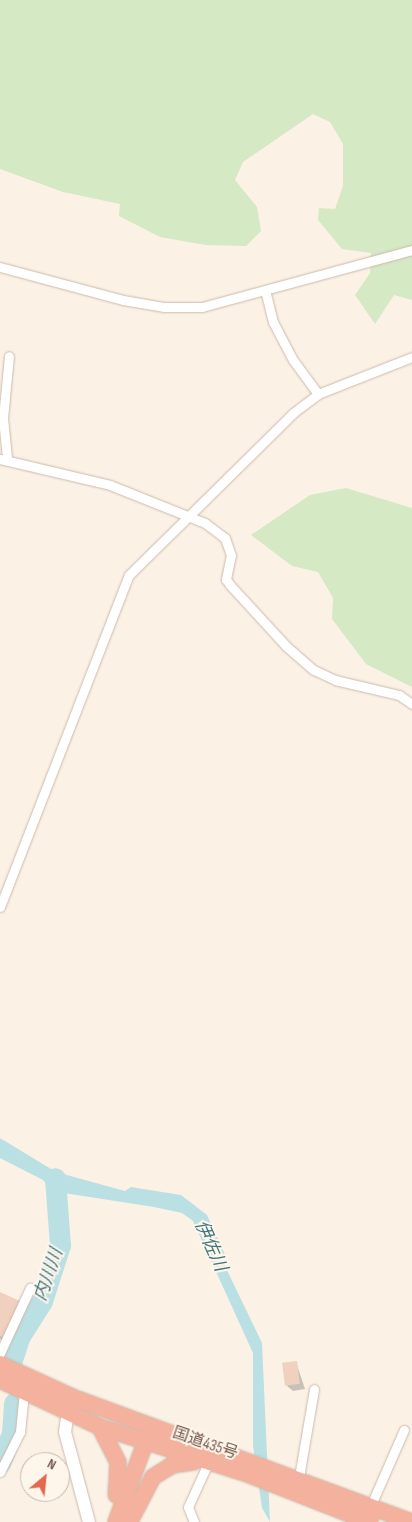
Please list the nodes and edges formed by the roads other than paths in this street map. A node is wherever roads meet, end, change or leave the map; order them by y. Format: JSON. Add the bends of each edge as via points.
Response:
{"nodes":[{"id":1,"x":412,"y":250,"type":"edge"},
{"id":2,"x":0,"y":267,"type":"edge"},
{"id":3,"x":266,"y":292,"type":"junction"},
{"id":4,"x":9,"y":356,"type":"dead end"},
{"id":5,"x":412,"y":357,"type":"edge"},
{"id":6,"x":318,"y":394,"type":"junction"},
{"id":7,"x":4,"y":458,"type":"edge"},
{"id":8,"x":187,"y":515,"type":"junction"},
{"id":9,"x":412,"y":704,"type":"edge"},
{"id":10,"x":0,"y":907,"type":"edge"},
{"id":11,"x":30,"y":1288,"type":"dead end"},
{"id":12,"x":0,"y":1353,"type":"edge"},
{"id":13,"x":0,"y":1364,"type":"edge"},
{"id":14,"x":0,"y":1380,"type":"edge"},
{"id":15,"x":314,"y":1389,"type":"dead end"},
{"id":16,"x":24,"y":1392,"type":"junction"},
{"id":17,"x":72,"y":1397,"type":"junction"},
{"id":18,"x":66,"y":1413,"type":"junction"},
{"id":19,"x":100,"y":1427,"type":"junction"},
{"id":20,"x":154,"y":1427,"type":"junction"},
{"id":21,"x":404,"y":1430,"type":"dead end"},
{"id":22,"x":147,"y":1444,"type":"junction"},
{"id":23,"x":208,"y":1463,"type":"junction"},
{"id":24,"x":0,"y":1472,"type":"edge"},
{"id":25,"x":298,"y":1477,"type":"junction"},
{"id":26,"x":370,"y":1505,"type":"junction"},
{"id":27,"x":126,"y":1521,"type":"edge"},
{"id":28,"x":89,"y":1522,"type":"edge"},
{"id":29,"x":109,"y":1522,"type":"edge"},
{"id":30,"x":194,"y":1522,"type":"edge"},
{"id":31,"x":370,"y":1522,"type":"edge"},
{"id":32,"x":412,"y":1522,"type":"edge"}],
"edges":[{"from":1,"to":3,"type":"street"},
{"from":2,"to":3,"type":"street","via":[[164,308],[202,307]]},
{"from":3,"to":6,"type":"street","via":[[273,322],[288,353]]},
{"from":4,"to":7,"type":"street","via":[[3,418]]},
{"from":5,"to":6,"type":"street"},
{"from":6,"to":8,"type":"street"},
{"from":7,"to":8,"type":"street","via":[[110,485]]},
{"from":8,"to":9,"type":"street","via":[[225,538],[231,555],[226,579],[230,585],[314,670],[399,695]]},
{"from":8,"to":10,"type":"street","via":[[129,575]]},
{"from":11,"to":12,"type":"street"},
{"from":13,"to":17,"type":"highway","name":"国道435号"},
{"from":14,"to":16,"type":"highway","name":"国道435号"},
{"from":15,"to":25,"type":"street"},
{"from":16,"to":18,"type":"highway","name":"国道435号"},
{"from":16,"to":24,"type":"street","via":[[20,1432]]},
{"from":17,"to":18,"type":"main road"},
{"from":17,"to":20,"type":"highway","name":"国道435号"},
{"from":18,"to":19,"type":"highway","name":"国道435号"},
{"from":18,"to":28,"type":"main road","via":[[65,1432]]},
{"from":19,"to":22,"type":"highway","name":"国道435号"},
{"from":19,"to":29,"type":"highway","via":[[112,1443],[120,1472]]},
{"from":20,"to":22,"type":"highway"},
{"from":20,"to":25,"type":"highway","name":"国道435号"},
{"from":21,"to":26,"type":"street"},
{"from":22,"to":23,"type":"highway","name":"国道435号"},
{"from":22,"to":27,"type":"highway"},
{"from":23,"to":27,"type":"highway","via":[[179,1463],[159,1472],[142,1492]]},
{"from":23,"to":30,"type":"street","via":[[188,1507]]},
{"from":23,"to":31,"type":"highway","name":"国道435号","via":[[275,1484]]},
{"from":25,"to":26,"type":"highway","name":"国道435号"},
{"from":26,"to":32,"type":"highway","name":"国道435号"}]}
